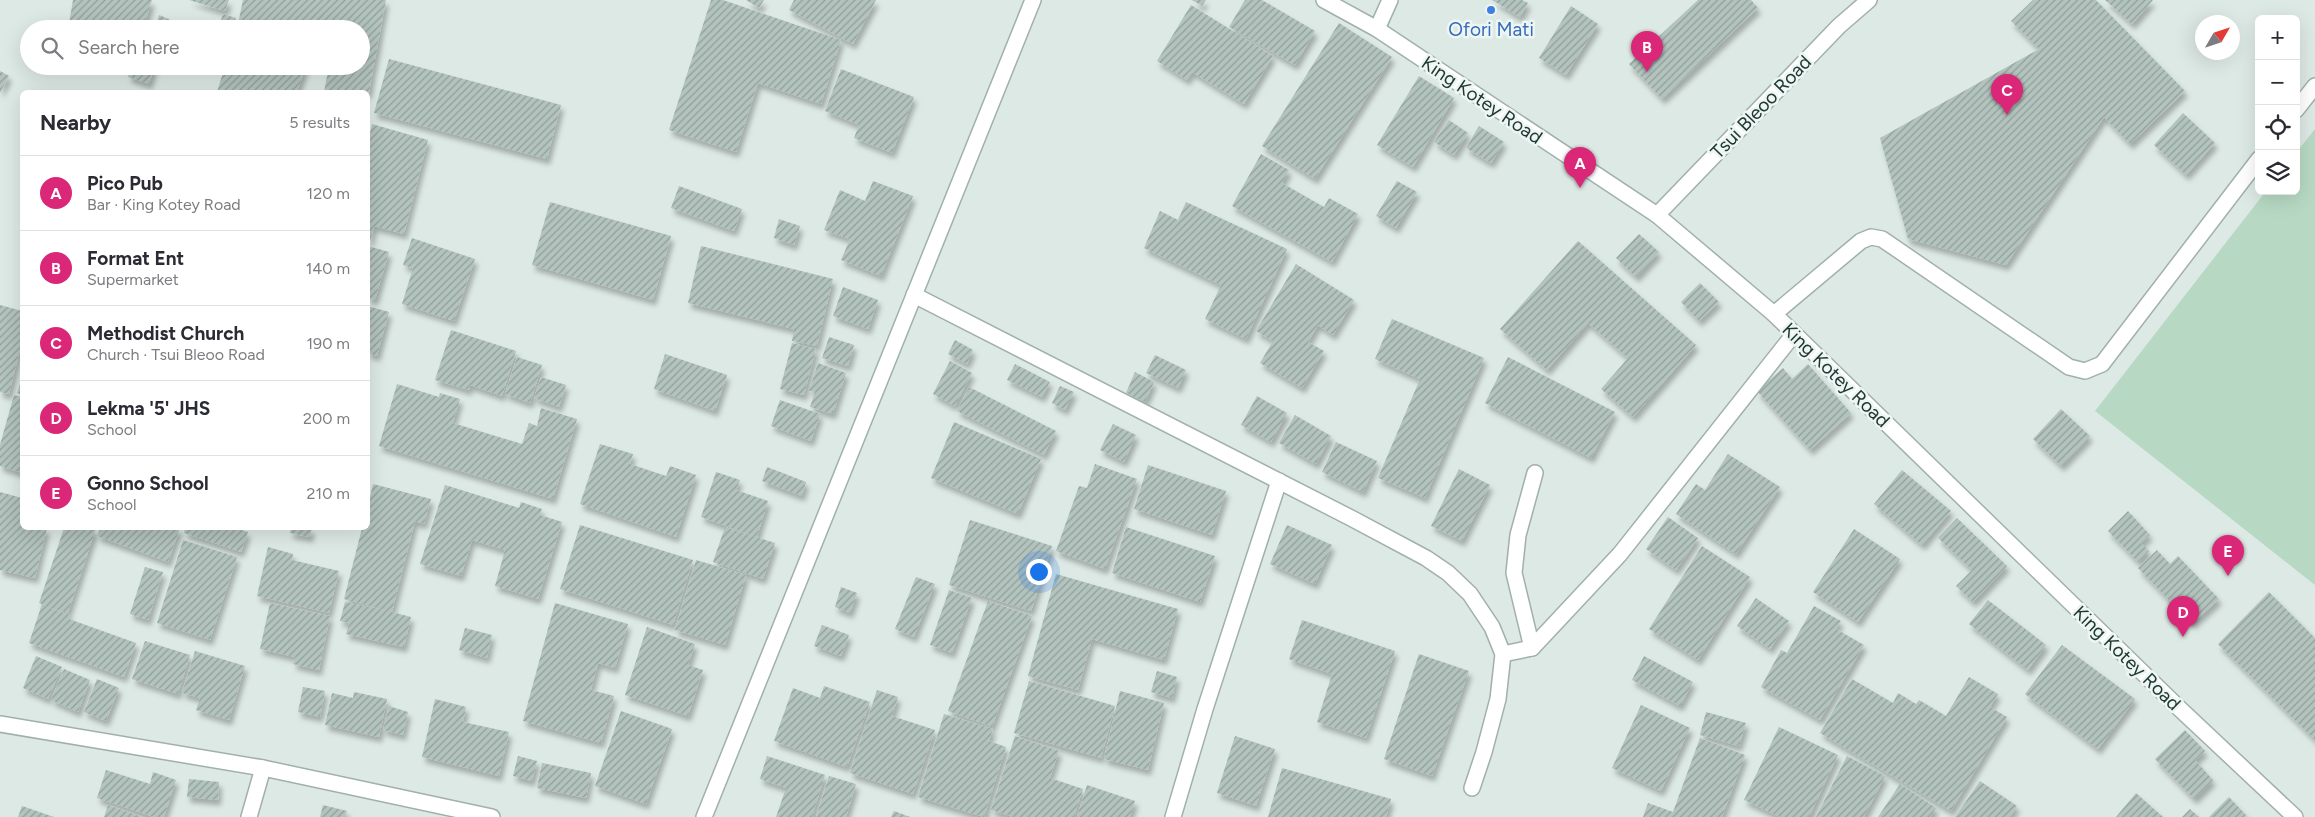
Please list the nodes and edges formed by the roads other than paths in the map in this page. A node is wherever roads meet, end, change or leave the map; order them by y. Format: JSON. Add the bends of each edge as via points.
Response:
{"nodes":[{"id":1,"x":1033,"y":0,"type":"edge"},
{"id":2,"x":1324,"y":0,"type":"edge"},
{"id":3,"x":1390,"y":0,"type":"edge"},
{"id":4,"x":1869,"y":0,"type":"edge"},
{"id":5,"x":1377,"y":29,"type":"junction"},
{"id":6,"x":2315,"y":86,"type":"edge"},
{"id":7,"x":2300,"y":105,"type":"edge"},
{"id":8,"x":2255,"y":164,"type":"edge"},
{"id":9,"x":1657,"y":216,"type":"junction"},
{"id":10,"x":914,"y":295,"type":"junction"},
{"id":11,"x":1774,"y":314,"type":"junction"},
{"id":12,"x":1794,"y":334,"type":"junction"},
{"id":13,"x":1535,"y":473,"type":"dead end"},
{"id":14,"x":1279,"y":481,"type":"junction"},
{"id":15,"x":1532,"y":648,"type":"junction"},
{"id":16,"x":1503,"y":654,"type":"junction"},
{"id":17,"x":0,"y":724,"type":"edge"},
{"id":18,"x":263,"y":768,"type":"junction"},
{"id":19,"x":1472,"y":788,"type":"dead end"},
{"id":20,"x":249,"y":817,"type":"edge"},
{"id":21,"x":492,"y":817,"type":"edge"},
{"id":22,"x":704,"y":817,"type":"edge"},
{"id":23,"x":1174,"y":817,"type":"edge"},
{"id":24,"x":2295,"y":817,"type":"edge"}],
"edges":[{"from":1,"to":10,"type":"street"},
{"from":2,"to":5,"type":"street","name":"King Kotey Road"},
{"from":3,"to":5,"type":"street"},
{"from":4,"to":9,"type":"street","name":"Tsui Bleoo Road","via":[[1839,26]]},
{"from":5,"to":9,"type":"street","name":"King Kotey Road"},
{"from":6,"to":7,"type":"street"},
{"from":8,"to":11,"type":"street","via":[[2102,364],[2085,371],[2068,367],[1882,239],[1871,237],[1861,241]]},
{"from":9,"to":11,"type":"street","name":"King Kotey Road"},
{"from":10,"to":14,"type":"street"},
{"from":10,"to":22,"type":"street"},
{"from":11,"to":12,"type":"street","name":"King Kotey Road"},
{"from":12,"to":15,"type":"street","via":[[1620,554]]},
{"from":12,"to":24,"type":"street","name":"King Kotey Road"},
{"from":13,"to":15,"type":"street","via":[[1518,535],[1514,573]]},
{"from":14,"to":16,"type":"street","via":[[1426,558],[1448,573],[1470,594],[1492,627]]},
{"from":14,"to":23,"type":"street","via":[[1205,709]]},
{"from":15,"to":16,"type":"street"},
{"from":16,"to":19,"type":"street","via":[[1498,699]]},
{"from":17,"to":18,"type":"street"},
{"from":18,"to":20,"type":"street"},
{"from":18,"to":21,"type":"street"}]}
